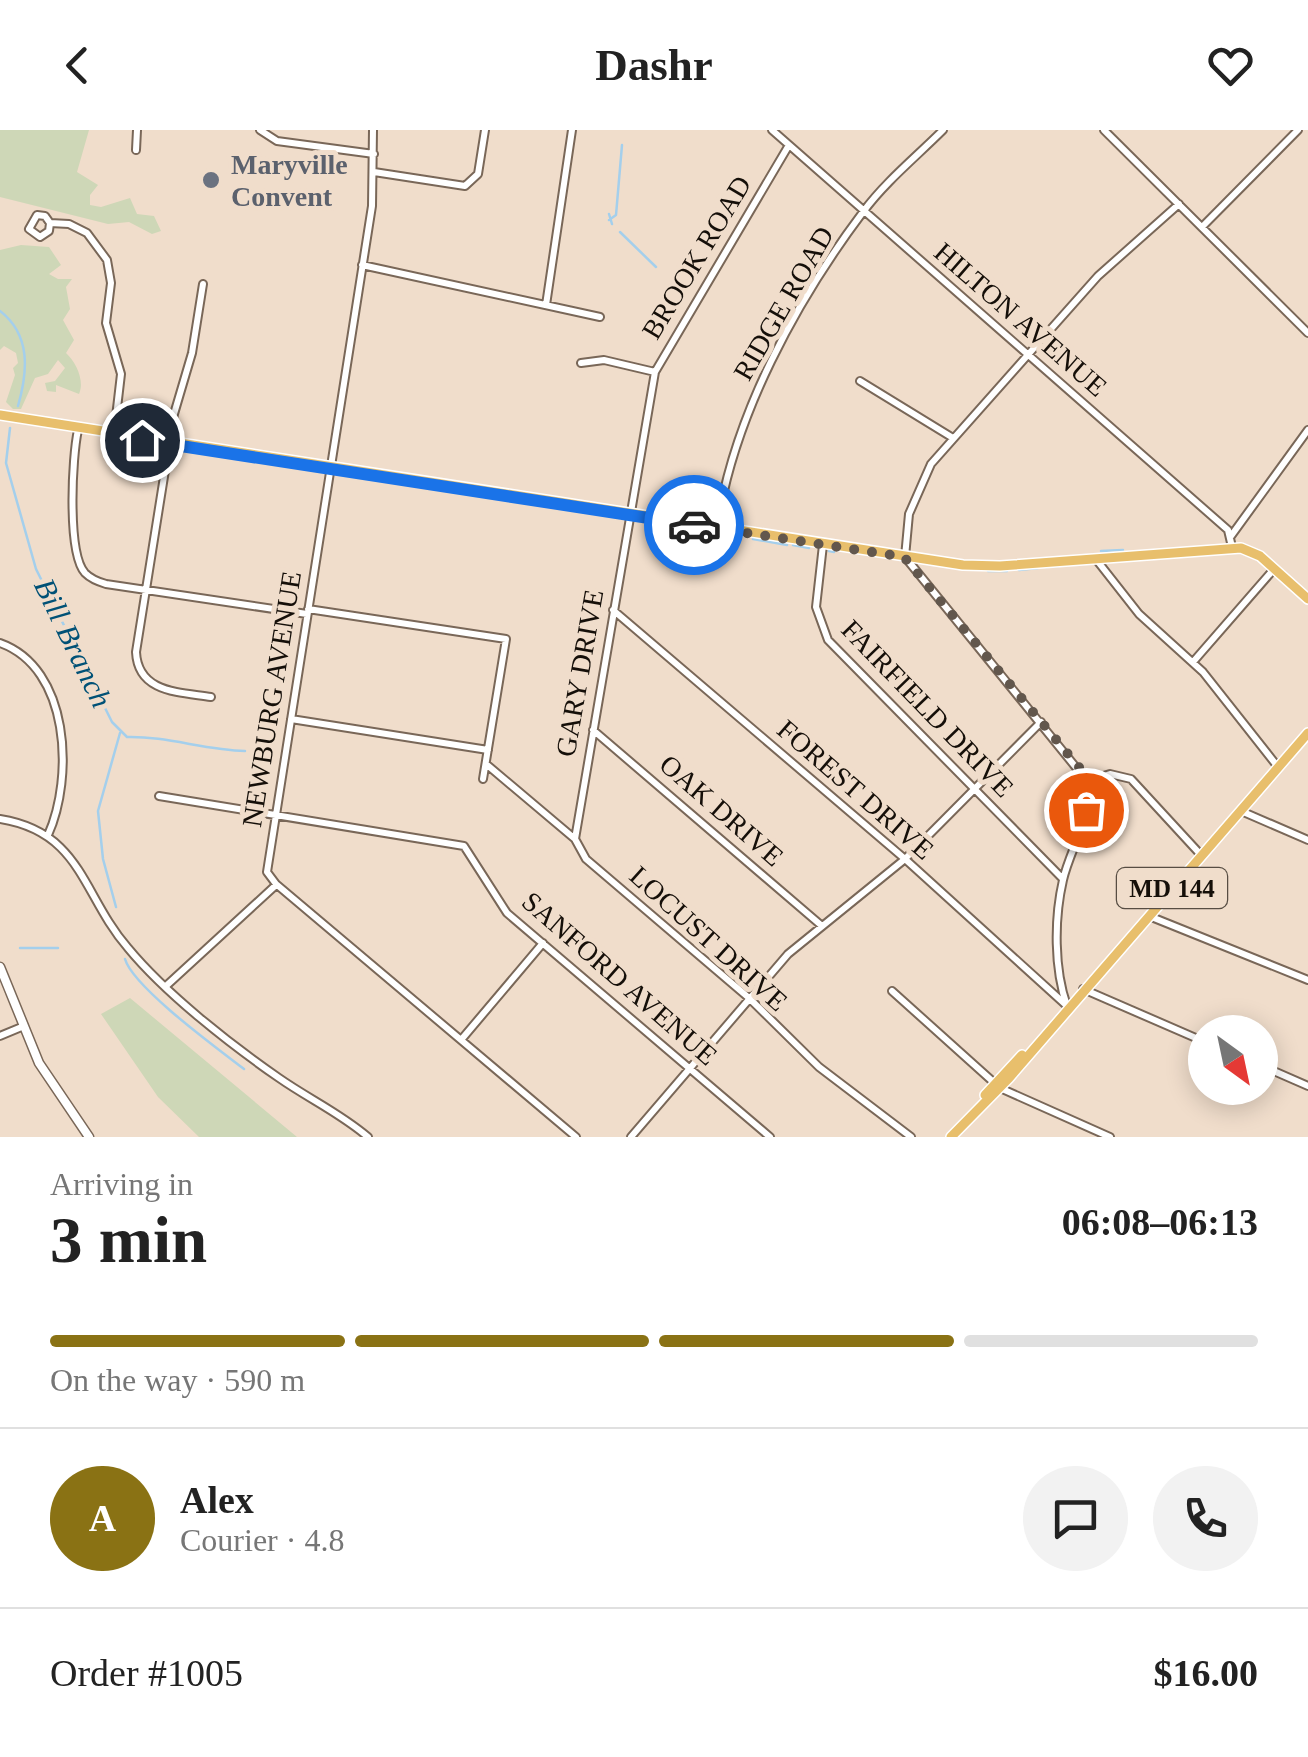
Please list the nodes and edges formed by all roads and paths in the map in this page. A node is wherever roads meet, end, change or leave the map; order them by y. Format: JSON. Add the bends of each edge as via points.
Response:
{"nodes":[{"id":1,"x":137,"y":130,"type":"edge"},
{"id":2,"x":260,"y":130,"type":"edge"},
{"id":3,"x":373,"y":130,"type":"edge"},
{"id":4,"x":485,"y":130,"type":"edge"},
{"id":5,"x":572,"y":130,"type":"edge"},
{"id":6,"x":772,"y":130,"type":"edge"},
{"id":7,"x":943,"y":130,"type":"edge"},
{"id":8,"x":1104,"y":130,"type":"edge"},
{"id":9,"x":1298,"y":130,"type":"edge"},
{"id":10,"x":789,"y":145,"type":"junction"},
{"id":11,"x":136,"y":150,"type":"dead end"},
{"id":12,"x":374,"y":154,"type":"junction"},
{"id":13,"x":374,"y":172,"type":"junction"},
{"id":14,"x":1179,"y":204,"type":"junction"},
{"id":15,"x":864,"y":210,"type":"junction"},
{"id":16,"x":50,"y":223,"type":"dead end"},
{"id":17,"x":1202,"y":227,"type":"junction"},
{"id":18,"x":362,"y":265,"type":"junction"},
{"id":19,"x":203,"y":284,"type":"dead end"},
{"id":20,"x":546,"y":306,"type":"junction"},
{"id":21,"x":600,"y":317,"type":"dead end"},
{"id":22,"x":1308,"y":332,"type":"edge"},
{"id":23,"x":1027,"y":354,"type":"junction"},
{"id":24,"x":581,"y":363,"type":"dead end"},
{"id":25,"x":655,"y":372,"type":"junction"},
{"id":26,"x":860,"y":380,"type":"dead end"},
{"id":27,"x":1,"y":416,"type":"edge"},
{"id":28,"x":78,"y":430,"type":"junction"},
{"id":29,"x":1308,"y":430,"type":"edge"},
{"id":30,"x":114,"y":436,"type":"junction"},
{"id":31,"x":954,"y":438,"type":"junction"},
{"id":32,"x":169,"y":444,"type":"junction"},
{"id":33,"x":330,"y":469,"type":"junction"},
{"id":34,"x":628,"y":514,"type":"junction"},
{"id":35,"x":716,"y":529,"type":"junction"},
{"id":36,"x":1231,"y":541,"type":"junction"},
{"id":37,"x":823,"y":545,"type":"junction"},
{"id":38,"x":904,"y":557,"type":"junction"},
{"id":39,"x":1095,"y":558,"type":"junction"},
{"id":40,"x":1274,"y":569,"type":"junction"},
{"id":41,"x":146,"y":589,"type":"junction"},
{"id":42,"x":1308,"y":599,"type":"edge"},
{"id":43,"x":613,"y":610,"type":"junction"},
{"id":44,"x":307,"y":612,"type":"junction"},
{"id":45,"x":0,"y":643,"type":"edge"},
{"id":46,"x":1193,"y":662,"type":"junction"},
{"id":47,"x":211,"y":697,"type":"dead end"},
{"id":48,"x":291,"y":719,"type":"junction"},
{"id":49,"x":1041,"y":722,"type":"junction"},
{"id":50,"x":592,"y":730,"type":"junction"},
{"id":51,"x":1308,"y":733,"type":"edge"},
{"id":52,"x":488,"y":750,"type":"junction"},
{"id":53,"x":486,"y":764,"type":"junction"},
{"id":54,"x":1278,"y":767,"type":"junction"},
{"id":55,"x":483,"y":779,"type":"dead end"},
{"id":56,"x":1087,"y":781,"type":"junction"},
{"id":57,"x":973,"y":789,"type":"junction"},
{"id":58,"x":158,"y":796,"type":"dead end"},
{"id":59,"x":1240,"y":810,"type":"junction"},
{"id":60,"x":275,"y":816,"type":"junction"},
{"id":61,"x":0,"y":818,"type":"edge"},
{"id":62,"x":48,"y":835,"type":"junction"},
{"id":63,"x":574,"y":839,"type":"junction"},
{"id":64,"x":1308,"y":840,"type":"edge"},
{"id":65,"x":1201,"y":855,"type":"junction"},
{"id":66,"x":904,"y":859,"type":"junction"},
{"id":67,"x":1063,"y":878,"type":"junction"},
{"id":68,"x":276,"y":884,"type":"junction"},
{"id":69,"x":1148,"y":915,"type":"junction"},
{"id":70,"x":822,"y":926,"type":"junction"},
{"id":71,"x":544,"y":944,"type":"junction"},
{"id":72,"x":0,"y":967,"type":"edge"},
{"id":73,"x":1308,"y":980,"type":"edge"},
{"id":74,"x":166,"y":986,"type":"junction"},
{"id":75,"x":1082,"y":989,"type":"junction"},
{"id":76,"x":892,"y":991,"type":"dead end"},
{"id":77,"x":749,"y":998,"type":"junction"},
{"id":78,"x":1067,"y":1006,"type":"junction"},
{"id":79,"x":24,"y":1026,"type":"junction"},
{"id":80,"x":1188,"y":1035,"type":"edge"},
{"id":81,"x":0,"y":1036,"type":"edge"},
{"id":82,"x":460,"y":1040,"type":"junction"},
{"id":83,"x":690,"y":1068,"type":"junction"},
{"id":84,"x":1278,"y":1073,"type":"edge"},
{"id":85,"x":997,"y":1086,"type":"junction"},
{"id":86,"x":1308,"y":1086,"type":"edge"},
{"id":87,"x":89,"y":1137,"type":"edge"},
{"id":88,"x":368,"y":1137,"type":"edge"},
{"id":89,"x":576,"y":1137,"type":"edge"},
{"id":90,"x":630,"y":1137,"type":"edge"},
{"id":91,"x":770,"y":1137,"type":"edge"},
{"id":92,"x":911,"y":1137,"type":"edge"},
{"id":93,"x":951,"y":1137,"type":"edge"},
{"id":94,"x":1110,"y":1137,"type":"edge"}],
"edges":[{"from":1,"to":11,"type":"street"},
{"from":2,"to":12,"type":"street","via":[[286,143]]},
{"from":3,"to":12,"type":"street","name":"NEWBURG AVENUE"},
{"from":4,"to":13,"type":"street","via":[[478,174],[465,186]]},
{"from":5,"to":20,"type":"street"},
{"from":6,"to":10,"type":"street","name":"HILTON AVENUE"},
{"from":7,"to":15,"type":"street","name":"RIDGE ROAD"},
{"from":8,"to":14,"type":"street"},
{"from":9,"to":17,"type":"street"},
{"from":10,"to":15,"type":"street","name":"HILTON AVENUE"},
{"from":10,"to":25,"type":"street","name":"BROOK ROAD"},
{"from":12,"to":13,"type":"street","name":"NEWBURG AVENUE"},
{"from":13,"to":18,"type":"street","name":"NEWBURG AVENUE"},
{"from":14,"to":17,"type":"street"},
{"from":14,"to":23,"type":"street","via":[[1098,276]]},
{"from":15,"to":23,"type":"street","name":"HILTON AVENUE"},
{"from":15,"to":35,"type":"street","name":"RIDGE ROAD","via":[[758,383],[728,469]]},
{"from":16,"to":30,"type":"street","via":[[88,233],[107,260],[106,324],[121,374]]},
{"from":17,"to":22,"type":"street"},
{"from":18,"to":20,"type":"street"},
{"from":18,"to":33,"type":"street","name":"NEWBURG AVENUE"},
{"from":19,"to":32,"type":"street"},
{"from":20,"to":21,"type":"street"},
{"from":23,"to":31,"type":"street"},
{"from":23,"to":36,"type":"street","name":"HILTON AVENUE"},
{"from":24,"to":25,"type":"street","via":[[604,360]]},
{"from":25,"to":34,"type":"street","name":"BROOK ROAD"},
{"from":26,"to":31,"type":"street"},
{"from":27,"to":28,"type":"main road"},
{"from":28,"to":30,"type":"main road"},
{"from":28,"to":41,"type":"street","via":[[72,492],[82,567],[98,582]]},
{"from":29,"to":36,"type":"street"},
{"from":30,"to":32,"type":"main road"},
{"from":31,"to":38,"type":"street","via":[[922,477]]},
{"from":32,"to":33,"type":"main road"},
{"from":32,"to":41,"type":"street"},
{"from":33,"to":34,"type":"main road"},
{"from":33,"to":44,"type":"street","name":"NEWBURG AVENUE"},
{"from":34,"to":35,"type":"main road"},
{"from":34,"to":43,"type":"street","name":"GARY DRIVE"},
{"from":35,"to":37,"type":"main road"},
{"from":36,"to":39,"type":"main road"},
{"from":36,"to":40,"type":"main road"},
{"from":37,"to":38,"type":"main road"},
{"from":37,"to":57,"type":"street","name":"FAIRFIELD DRIVE","via":[[816,595],[822,631]]},
{"from":38,"to":39,"type":"main road","via":[[978,566]]},
{"from":38,"to":49,"type":"street"},
{"from":39,"to":46,"type":"street","via":[[1139,614]]},
{"from":40,"to":42,"type":"main road"},
{"from":40,"to":46,"type":"street"},
{"from":41,"to":44,"type":"street"},
{"from":41,"to":47,"type":"street","via":[[139,670],[157,688]]},
{"from":43,"to":50,"type":"street","name":"GARY DRIVE"},
{"from":43,"to":66,"type":"street","name":"FOREST DRIVE"},
{"from":44,"to":48,"type":"street","name":"NEWBURG AVENUE"},
{"from":44,"to":52,"type":"street","via":[[506,639]]},
{"from":45,"to":62,"type":"street","via":[[33,666],[61,728],[64,773]]},
{"from":46,"to":54,"type":"street"},
{"from":48,"to":52,"type":"street"},
{"from":48,"to":60,"type":"street","name":"NEWBURG AVENUE"},
{"from":49,"to":56,"type":"street"},
{"from":49,"to":57,"type":"street"},
{"from":50,"to":63,"type":"street","name":"GARY DRIVE"},
{"from":50,"to":70,"type":"street","name":"OAK DRIVE"},
{"from":51,"to":54,"type":"main road","number":"MD 144"},
{"from":52,"to":53,"type":"street"},
{"from":53,"to":55,"type":"street"},
{"from":53,"to":63,"type":"street","name":"LOCUST DRIVE"},
{"from":54,"to":59,"type":"main road","number":"MD 144"},
{"from":56,"to":65,"type":"street","via":[[1110,774],[1131,779]]},
{"from":56,"to":67,"type":"street","via":[[1086,810]]},
{"from":57,"to":66,"type":"street"},
{"from":57,"to":67,"type":"street","name":"FAIRFIELD DRIVE"},
{"from":58,"to":60,"type":"street","name":"SANFORD AVENUE"},
{"from":59,"to":64,"type":"street"},
{"from":59,"to":65,"type":"main road","number":"MD 144"},
{"from":60,"to":68,"type":"street","name":"NEWBURG AVENUE","via":[[267,865]]},
{"from":60,"to":71,"type":"street","name":"SANFORD AVENUE","via":[[464,846],[507,913]]},
{"from":61,"to":62,"type":"street"},
{"from":62,"to":74,"type":"street","via":[[70,854],[119,937]]},
{"from":63,"to":77,"type":"street","name":"LOCUST DRIVE","via":[[586,859]]},
{"from":65,"to":69,"type":"main road","number":"MD 144"},
{"from":66,"to":70,"type":"street"},
{"from":66,"to":78,"type":"street","name":"FOREST DRIVE"},
{"from":67,"to":78,"type":"street","via":[[1058,940]]},
{"from":68,"to":74,"type":"street"},
{"from":68,"to":82,"type":"street"},
{"from":69,"to":73,"type":"street"},
{"from":69,"to":75,"type":"main road","number":"MD 144"},
{"from":70,"to":77,"type":"street"},
{"from":71,"to":82,"type":"street"},
{"from":71,"to":83,"type":"street","name":"SANFORD AVENUE"},
{"from":72,"to":79,"type":"main road"},
{"from":74,"to":88,"type":"street","via":[[266,1069]]},
{"from":75,"to":78,"type":"main road","number":"MD 144"},
{"from":75,"to":80,"type":"street"},
{"from":76,"to":85,"type":"street"},
{"from":77,"to":83,"type":"street"},
{"from":77,"to":92,"type":"street","name":"LOCUST DRIVE","via":[[808,1058]]},
{"from":78,"to":85,"type":"main road","number":"MD 144"},
{"from":79,"to":81,"type":"street"},
{"from":79,"to":87,"type":"main road","via":[[51,1083]]},
{"from":82,"to":89,"type":"street"},
{"from":83,"to":90,"type":"street"},
{"from":83,"to":91,"type":"street","name":"SANFORD AVENUE"},
{"from":84,"to":86,"type":"street"},
{"from":85,"to":93,"type":"main road","number":"MD 144"},
{"from":85,"to":94,"type":"street"}]}
